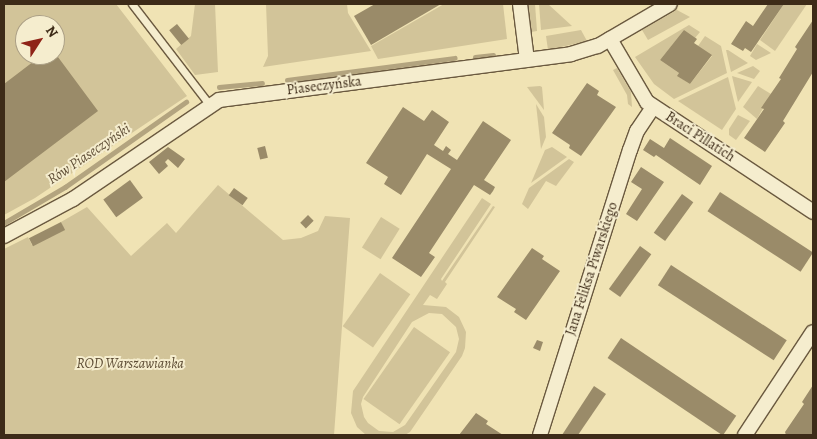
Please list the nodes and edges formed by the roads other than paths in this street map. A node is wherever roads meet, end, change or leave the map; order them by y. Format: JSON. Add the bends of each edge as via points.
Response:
{"nodes":[{"id":1,"x":132,"y":4,"type":"edge"},
{"id":2,"x":520,"y":4,"type":"edge"},
{"id":3,"x":670,"y":4,"type":"edge"},
{"id":4,"x":610,"y":39,"type":"junction"},
{"id":5,"x":527,"y":60,"type":"junction"},
{"id":6,"x":209,"y":104,"type":"junction"},
{"id":7,"x":654,"y":107,"type":"junction"},
{"id":8,"x":813,"y":212,"type":"edge"},
{"id":9,"x":4,"y":236,"type":"edge"},
{"id":10,"x":813,"y":332,"type":"edge"},
{"id":11,"x":540,"y":435,"type":"edge"},
{"id":12,"x":745,"y":435,"type":"edge"}],
"edges":[{"from":1,"to":6,"type":"lane"},
{"from":2,"to":5,"type":"street"},
{"from":3,"to":4,"type":"street","name":"Piaseczyńska"},
{"from":4,"to":5,"type":"street","name":"Piaseczyńska","via":[[583,51]]},
{"from":4,"to":7,"type":"street","name":"Braci Pillatich","via":[[643,97]]},
{"from":5,"to":6,"type":"street","name":"Piaseczyńska","via":[[219,100]]},
{"from":6,"to":9,"type":"street","name":"Piaseczyńska","via":[[52,212]]},
{"from":7,"to":8,"type":"street","name":"Braci Pillatich"},
{"from":7,"to":11,"type":"street","name":"Jana Feliksa Piwarskiego","via":[[632,144]]},
{"from":10,"to":12,"type":"street"}]}
